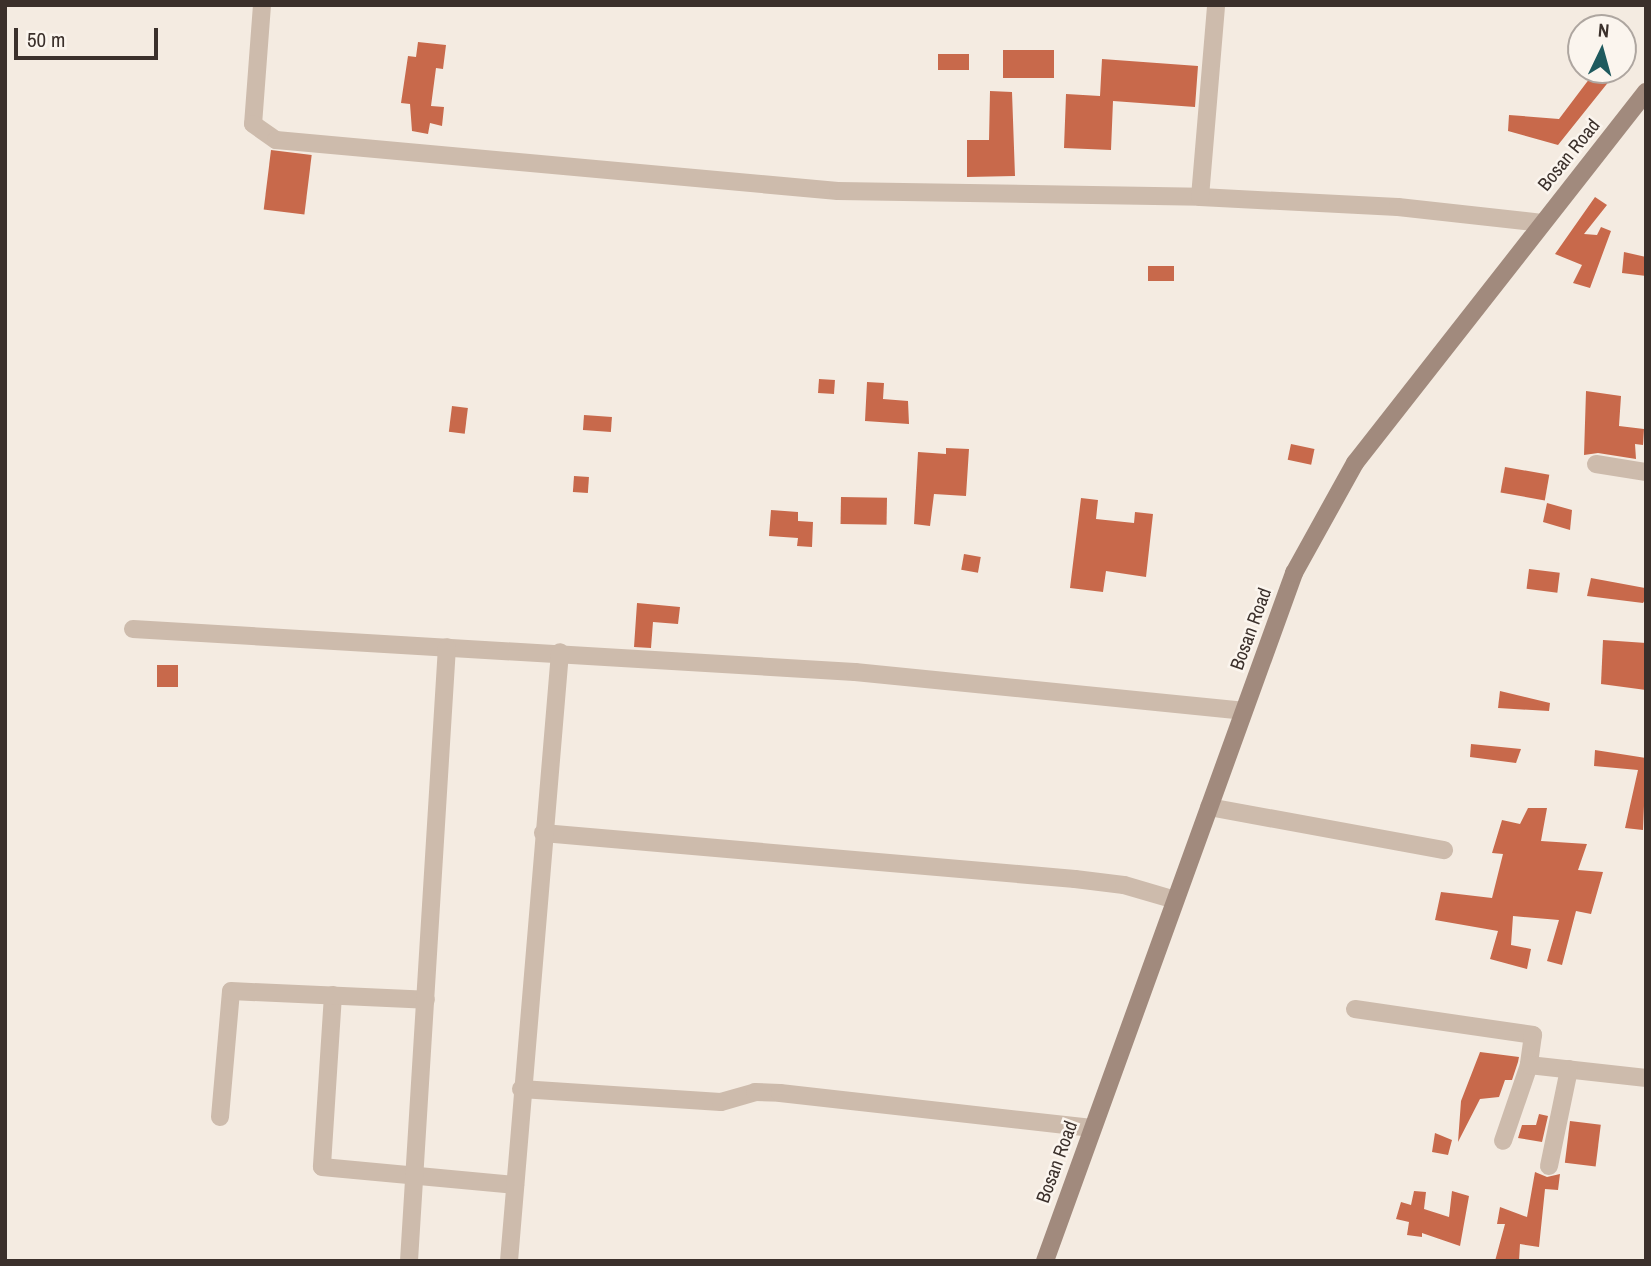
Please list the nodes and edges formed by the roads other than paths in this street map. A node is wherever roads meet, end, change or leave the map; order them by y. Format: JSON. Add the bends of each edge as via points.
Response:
{"nodes":[{"id":1,"x":262,"y":5,"type":"edge"},
{"id":2,"x":1216,"y":5,"type":"edge"},
{"id":3,"x":1646,"y":92,"type":"edge"},
{"id":4,"x":1200,"y":197,"type":"junction"},
{"id":5,"x":1542,"y":223,"type":"junction"},
{"id":6,"x":1596,"y":464,"type":"dead end"},
{"id":7,"x":1646,"y":472,"type":"edge"},
{"id":8,"x":132,"y":629,"type":"dead end"},
{"id":9,"x":447,"y":647,"type":"junction"},
{"id":10,"x":560,"y":652,"type":"junction"},
{"id":11,"x":1243,"y":711,"type":"junction"},
{"id":12,"x":1209,"y":807,"type":"junction"},
{"id":13,"x":543,"y":833,"type":"junction"},
{"id":14,"x":1444,"y":850,"type":"dead end"},
{"id":15,"x":1175,"y":900,"type":"junction"},
{"id":16,"x":333,"y":995,"type":"junction"},
{"id":17,"x":426,"y":1000,"type":"junction"},
{"id":18,"x":1355,"y":1009,"type":"dead end"},
{"id":19,"x":1529,"y":1065,"type":"junction"},
{"id":20,"x":1569,"y":1069,"type":"junction"},
{"id":21,"x":1646,"y":1078,"type":"edge"},
{"id":22,"x":521,"y":1089,"type":"junction"},
{"id":23,"x":220,"y":1117,"type":"dead end"},
{"id":24,"x":1091,"y":1128,"type":"junction"},
{"id":25,"x":1503,"y":1141,"type":"dead end"},
{"id":26,"x":1549,"y":1166,"type":"dead end"},
{"id":27,"x":415,"y":1176,"type":"junction"},
{"id":28,"x":515,"y":1185,"type":"junction"},
{"id":29,"x":409,"y":1261,"type":"edge"},
{"id":30,"x":509,"y":1261,"type":"edge"},
{"id":31,"x":1045,"y":1261,"type":"edge"}],
"edges":[{"from":1,"to":4,"type":"street","via":[[253,124],[276,140],[838,191]]},
{"from":2,"to":4,"type":"street"},
{"from":3,"to":5,"type":"main road","name":"Bosan Road"},
{"from":4,"to":5,"type":"street","via":[[1398,207]]},
{"from":5,"to":11,"type":"main road","name":"Bosan Road","via":[[1354,463],[1294,573]]},
{"from":6,"to":7,"type":"street"},
{"from":8,"to":9,"type":"street"},
{"from":9,"to":10,"type":"street"},
{"from":9,"to":17,"type":"street"},
{"from":10,"to":11,"type":"street","via":[[855,672]]},
{"from":10,"to":13,"type":"street"},
{"from":11,"to":12,"type":"main road","name":"Bosan Road"},
{"from":12,"to":14,"type":"street"},
{"from":12,"to":15,"type":"main road","name":"Bosan Road"},
{"from":13,"to":15,"type":"street","via":[[1075,879],[1124,885]]},
{"from":13,"to":22,"type":"street"},
{"from":15,"to":24,"type":"main road","name":"Bosan Road"},
{"from":16,"to":17,"type":"street"},
{"from":16,"to":23,"type":"street","via":[[229,993]]},
{"from":16,"to":27,"type":"street","via":[[322,1167]]},
{"from":17,"to":27,"type":"street"},
{"from":18,"to":19,"type":"street","via":[[1526,1032],[1534,1035]]},
{"from":19,"to":20,"type":"street"},
{"from":19,"to":25,"type":"street"},
{"from":20,"to":21,"type":"street"},
{"from":20,"to":26,"type":"street"},
{"from":22,"to":24,"type":"street","via":[[721,1102],[755,1092]]},
{"from":22,"to":28,"type":"street"},
{"from":24,"to":31,"type":"main road","name":"Bosan Road"},
{"from":27,"to":28,"type":"street"},
{"from":27,"to":29,"type":"street"},
{"from":28,"to":30,"type":"street"}]}
